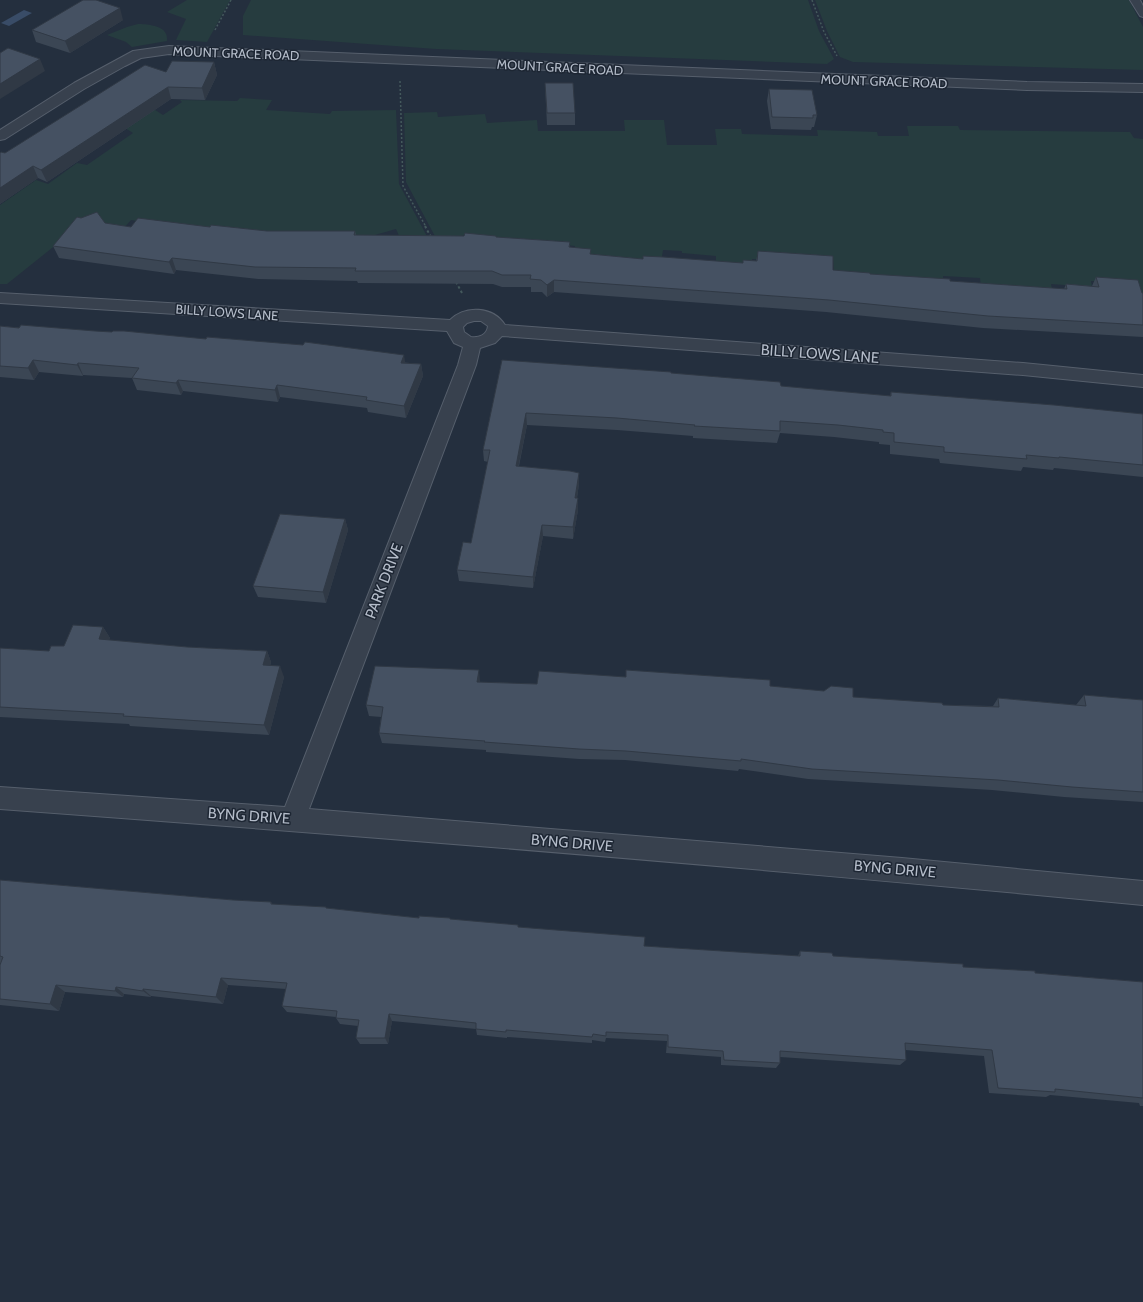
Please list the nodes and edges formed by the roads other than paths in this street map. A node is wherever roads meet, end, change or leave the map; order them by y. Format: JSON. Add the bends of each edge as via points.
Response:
{"nodes":[{"id":1,"x":1135,"y":0,"type":"edge"},
{"id":2,"x":1143,"y":14,"type":"edge"},
{"id":3,"x":1143,"y":88,"type":"edge"},
{"id":4,"x":0,"y":136,"type":"edge"},
{"id":5,"x":0,"y":298,"type":"edge"},
{"id":6,"x":454,"y":326,"type":"junction"},
{"id":7,"x":496,"y":330,"type":"junction"},
{"id":8,"x":473,"y":343,"type":"junction"},
{"id":9,"x":1143,"y":381,"type":"edge"},
{"id":10,"x":0,"y":798,"type":"edge"},
{"id":11,"x":293,"y":819,"type":"junction"},
{"id":12,"x":1143,"y":893,"type":"edge"}],
"edges":[{"from":1,"to":2,"type":"lane"},
{"from":3,"to":4,"type":"street","name":"MOUNT GRACE ROAD","via":[[1027,86],[169,50],[138,54],[120,63]]},
{"from":5,"to":6,"type":"street","name":"BILLY LOWS LANE"},
{"from":6,"to":7,"type":"street","via":[[460,319],[479,315],[495,322]]},
{"from":6,"to":8,"type":"street","via":[[454,331],[460,339]]},
{"from":7,"to":8,"type":"street","via":[[490,338]]},
{"from":7,"to":9,"type":"street","name":"BILLY LOWS LANE","via":[[1023,369]]},
{"from":8,"to":11,"type":"street","name":"PARK DRIVE","via":[[467,365]]},
{"from":10,"to":11,"type":"street","name":"BYNG DRIVE"},
{"from":11,"to":12,"type":"street","name":"BYNG DRIVE","via":[[902,870]]}]}
